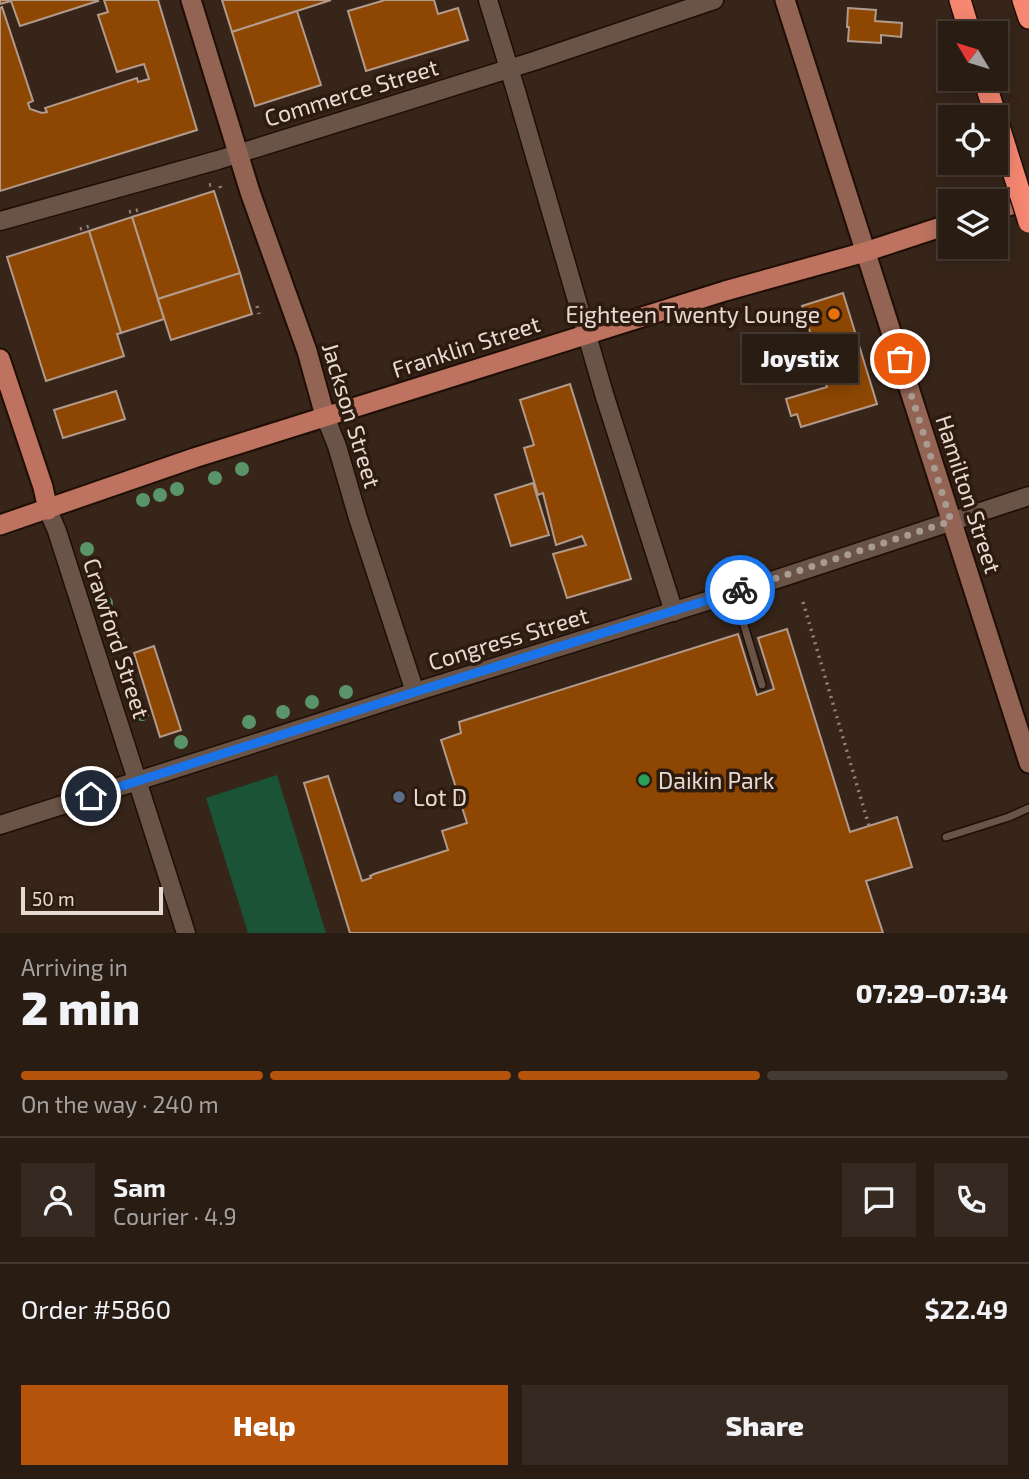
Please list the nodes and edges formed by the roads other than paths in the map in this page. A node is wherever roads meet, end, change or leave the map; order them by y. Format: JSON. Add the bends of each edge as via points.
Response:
{"nodes":[{"id":1,"x":191,"y":0,"type":"edge"},
{"id":2,"x":488,"y":0,"type":"edge"},
{"id":3,"x":714,"y":0,"type":"edge"},
{"id":4,"x":785,"y":0,"type":"edge"},
{"id":5,"x":960,"y":0,"type":"edge"},
{"id":6,"x":1023,"y":0,"type":"edge"},
{"id":7,"x":1029,"y":18,"type":"edge"},
{"id":8,"x":966,"y":21,"type":"edge"},
{"id":9,"x":508,"y":69,"type":"junction"},
{"id":10,"x":988,"y":91,"type":"edge"},
{"id":11,"x":239,"y":154,"type":"junction"},
{"id":12,"x":1029,"y":199,"type":"edge"},
{"id":13,"x":1008,"y":206,"type":"edge"},
{"id":14,"x":0,"y":221,"type":"edge"},
{"id":15,"x":1029,"y":222,"type":"edge"},
{"id":16,"x":938,"y":228,"type":"edge"},
{"id":17,"x":865,"y":251,"type":"junction"},
{"id":18,"x":586,"y":334,"type":"junction"},
{"id":19,"x":0,"y":359,"type":"edge"},
{"id":20,"x":325,"y":416,"type":"junction"},
{"id":21,"x":1029,"y":496,"type":"edge"},
{"id":22,"x":48,"y":510,"type":"junction"},
{"id":23,"x":951,"y":521,"type":"junction"},
{"id":24,"x":0,"y":525,"type":"edge"},
{"id":25,"x":734,"y":592,"type":"junction"},
{"id":26,"x":674,"y":612,"type":"junction"},
{"id":27,"x":762,"y":685,"type":"dead end"},
{"id":28,"x":415,"y":692,"type":"junction"},
{"id":29,"x":1029,"y":763,"type":"edge"},
{"id":30,"x":138,"y":781,"type":"junction"},
{"id":31,"x":1029,"y":808,"type":"edge"},
{"id":32,"x":0,"y":825,"type":"edge"},
{"id":33,"x":947,"y":836,"type":"dead end"},
{"id":34,"x":186,"y":933,"type":"edge"}],
"edges":[{"from":1,"to":11,"type":"main road","name":"Jackson Street"},
{"from":2,"to":9,"type":"street"},
{"from":3,"to":9,"type":"street","name":"Commerce Street"},
{"from":4,"to":17,"type":"main road","name":"Hamilton Street"},
{"from":5,"to":8,"type":"highway"},
{"from":6,"to":7,"type":"highway"},
{"from":9,"to":11,"type":"street","name":"Commerce Street"},
{"from":9,"to":18,"type":"street"},
{"from":10,"to":15,"type":"highway","bridge":true},
{"from":11,"to":14,"type":"street","name":"Commerce Street"},
{"from":11,"to":20,"type":"main road","name":"Jackson Street"},
{"from":12,"to":13,"type":"main road"},
{"from":16,"to":17,"type":"main road","name":"Franklin Street"},
{"from":17,"to":18,"type":"main road","name":"Franklin Street"},
{"from":17,"to":23,"type":"main road","name":"Hamilton Street"},
{"from":18,"to":20,"type":"main road","name":"Franklin Street"},
{"from":18,"to":26,"type":"street"},
{"from":19,"to":22,"type":"main road","name":"Crawford Street"},
{"from":20,"to":22,"type":"main road","name":"Franklin Street"},
{"from":20,"to":28,"type":"street","name":"Jackson Street"},
{"from":21,"to":23,"type":"street","name":"Congress Street"},
{"from":22,"to":24,"type":"main road","name":"Franklin Street"},
{"from":22,"to":30,"type":"street","name":"Crawford Street"},
{"from":23,"to":25,"type":"street","name":"Congress Street"},
{"from":23,"to":29,"type":"main road","name":"Hamilton Street"},
{"from":25,"to":26,"type":"street","name":"Congress Street"},
{"from":25,"to":27,"type":"lane"},
{"from":26,"to":28,"type":"street","name":"Congress Street"},
{"from":28,"to":30,"type":"street","name":"Congress Street"},
{"from":30,"to":32,"type":"street","name":"Congress Street"},
{"from":30,"to":34,"type":"street","name":"Crawford Street"},
{"from":31,"to":33,"type":"lane"}]}
